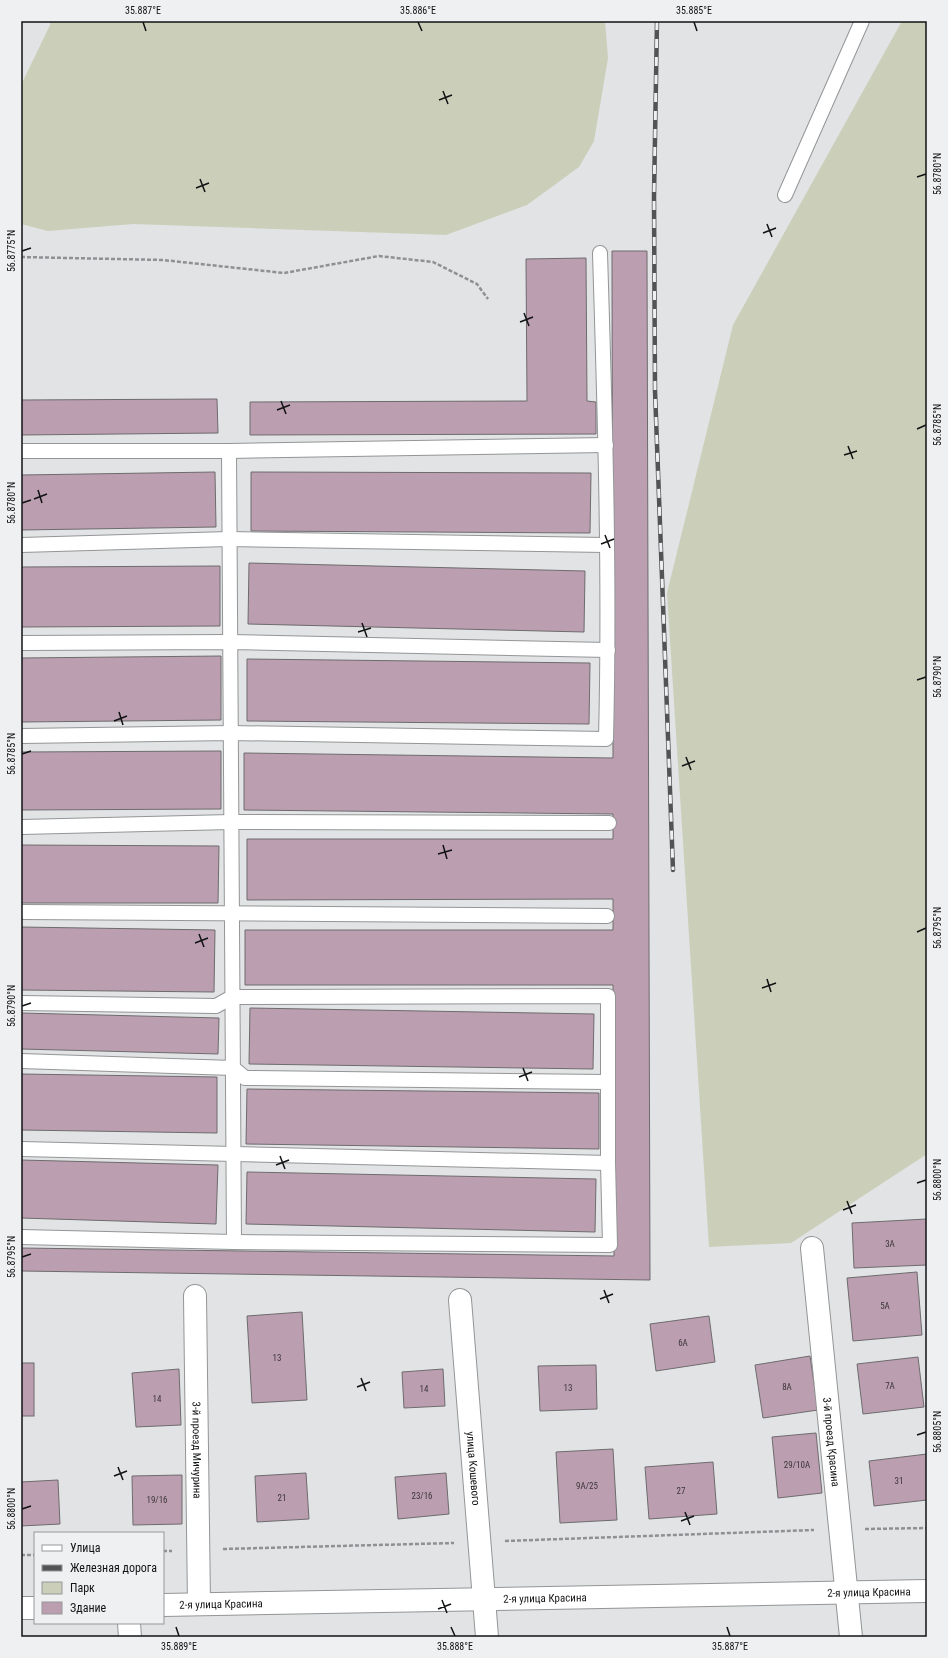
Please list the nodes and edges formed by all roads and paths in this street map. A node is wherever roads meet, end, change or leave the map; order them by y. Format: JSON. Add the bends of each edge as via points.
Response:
{"nodes":[{"id":1,"x":862,"y":21,"type":"edge"},
{"id":2,"x":785,"y":195,"type":"dead end"},
{"id":3,"x":600,"y":253,"type":"dead end"},
{"id":4,"x":21,"y":257,"type":"edge"},
{"id":5,"x":488,"y":299,"type":"dead end"},
{"id":6,"x":606,"y":445,"type":"junction"},
{"id":7,"x":21,"y":451,"type":"edge"},
{"id":8,"x":229,"y":451,"type":"junction"},
{"id":9,"x":229,"y":539,"type":"junction"},
{"id":10,"x":21,"y":545,"type":"edge"},
{"id":11,"x":606,"y":545,"type":"junction"},
{"id":12,"x":230,"y":642,"type":"junction"},
{"id":13,"x":21,"y":643,"type":"edge"},
{"id":14,"x":608,"y":650,"type":"junction"},
{"id":15,"x":231,"y":733,"type":"junction"},
{"id":16,"x":21,"y":736,"type":"edge"},
{"id":17,"x":231,"y":822,"type":"junction"},
{"id":18,"x":609,"y":823,"type":"dead end"},
{"id":19,"x":21,"y":827,"type":"edge"},
{"id":20,"x":21,"y":912,"type":"edge"},
{"id":21,"x":232,"y":914,"type":"junction"},
{"id":22,"x":607,"y":916,"type":"dead end"},
{"id":23,"x":232,"y":997,"type":"junction"},
{"id":24,"x":21,"y":1003,"type":"edge"},
{"id":25,"x":21,"y":1061,"type":"edge"},
{"id":26,"x":233,"y":1068,"type":"junction"},
{"id":27,"x":608,"y":1082,"type":"junction"},
{"id":28,"x":21,"y":1149,"type":"edge"},
{"id":29,"x":233,"y":1155,"type":"junction"},
{"id":30,"x":608,"y":1164,"type":"junction"},
{"id":31,"x":21,"y":1237,"type":"edge"},
{"id":32,"x":234,"y":1242,"type":"junction"},
{"id":33,"x":812,"y":1248,"type":"dead end"},
{"id":34,"x":195,"y":1296,"type":"dead end"},
{"id":35,"x":460,"y":1300,"type":"dead end"},
{"id":36,"x":927,"y":1528,"type":"edge"},
{"id":37,"x":840,"y":1530,"type":"junction"},
{"id":38,"x":480,"y":1542,"type":"junction"},
{"id":39,"x":198,"y":1550,"type":"junction"},
{"id":40,"x":164,"y":1551,"type":"edge"},
{"id":41,"x":21,"y":1555,"type":"edge"},
{"id":42,"x":34,"y":1555,"type":"edge"},
{"id":43,"x":927,"y":1591,"type":"edge"},
{"id":44,"x":847,"y":1592,"type":"junction"},
{"id":45,"x":484,"y":1599,"type":"junction"},
{"id":46,"x":199,"y":1604,"type":"junction"},
{"id":47,"x":164,"y":1605,"type":"edge"},
{"id":48,"x":21,"y":1608,"type":"edge"},
{"id":49,"x":34,"y":1608,"type":"edge"},
{"id":50,"x":129,"y":1624,"type":"edge"},
{"id":51,"x":130,"y":1637,"type":"edge"},
{"id":52,"x":487,"y":1637,"type":"edge"},
{"id":53,"x":851,"y":1637,"type":"edge"}],
"edges":[{"from":1,"to":2,"type":"lane"},
{"from":3,"to":6,"type":"lane"},
{"from":4,"to":5,"type":"path","via":[[164,260],[284,273],[379,256],[433,262],[476,284]]},
{"from":6,"to":8,"type":"lane"},
{"from":6,"to":11,"type":"lane"},
{"from":7,"to":8,"type":"lane"},
{"from":8,"to":9,"type":"lane"},
{"from":9,"to":10,"type":"lane"},
{"from":9,"to":11,"type":"lane"},
{"from":9,"to":12,"type":"lane"},
{"from":11,"to":14,"type":"lane"},
{"from":12,"to":13,"type":"lane"},
{"from":12,"to":14,"type":"lane"},
{"from":12,"to":15,"type":"lane"},
{"from":14,"to":15,"type":"lane","via":[[606,739]]},
{"from":15,"to":16,"type":"lane"},
{"from":15,"to":17,"type":"lane"},
{"from":17,"to":18,"type":"lane"},
{"from":17,"to":19,"type":"lane"},
{"from":17,"to":21,"type":"lane"},
{"from":20,"to":21,"type":"lane"},
{"from":21,"to":22,"type":"lane"},
{"from":21,"to":23,"type":"lane"},
{"from":23,"to":24,"type":"lane","via":[[216,1006]]},
{"from":23,"to":26,"type":"lane"},
{"from":23,"to":27,"type":"lane","via":[[608,996]]},
{"from":25,"to":26,"type":"lane"},
{"from":26,"to":27,"type":"lane","via":[[245,1078]]},
{"from":26,"to":29,"type":"lane"},
{"from":27,"to":30,"type":"lane"},
{"from":28,"to":29,"type":"lane"},
{"from":29,"to":30,"type":"lane"},
{"from":29,"to":32,"type":"lane"},
{"from":30,"to":32,"type":"lane","via":[[610,1245]]},
{"from":31,"to":32,"type":"lane"},
{"from":33,"to":37,"type":"street","name":"3-й проезд Красина"},
{"from":34,"to":39,"type":"street","name":"3-й проезд Мичурина"},
{"from":35,"to":38,"type":"street","name":"улица Кошевого"},
{"from":36,"to":37,"type":"path"},
{"from":37,"to":38,"type":"path"},
{"from":37,"to":44,"type":"street","name":"3-й проезд Красина"},
{"from":38,"to":39,"type":"path"},
{"from":38,"to":45,"type":"street","name":"улица Кошевого"},
{"from":39,"to":40,"type":"path"},
{"from":39,"to":46,"type":"street","name":"3-й проезд Мичурина"},
{"from":41,"to":42,"type":"path"},
{"from":43,"to":44,"type":"street","name":"2-я улица Красина"},
{"from":44,"to":45,"type":"street","name":"2-я улица Красина"},
{"from":44,"to":53,"type":"street","name":"3-й проезд Красина"},
{"from":45,"to":46,"type":"street","name":"2-я улица Красина"},
{"from":45,"to":52,"type":"street","name":"улица Кошевого"},
{"from":46,"to":47,"type":"street","name":"2-я улица Красина"},
{"from":48,"to":49,"type":"street"},
{"from":50,"to":51,"type":"street"}]}
